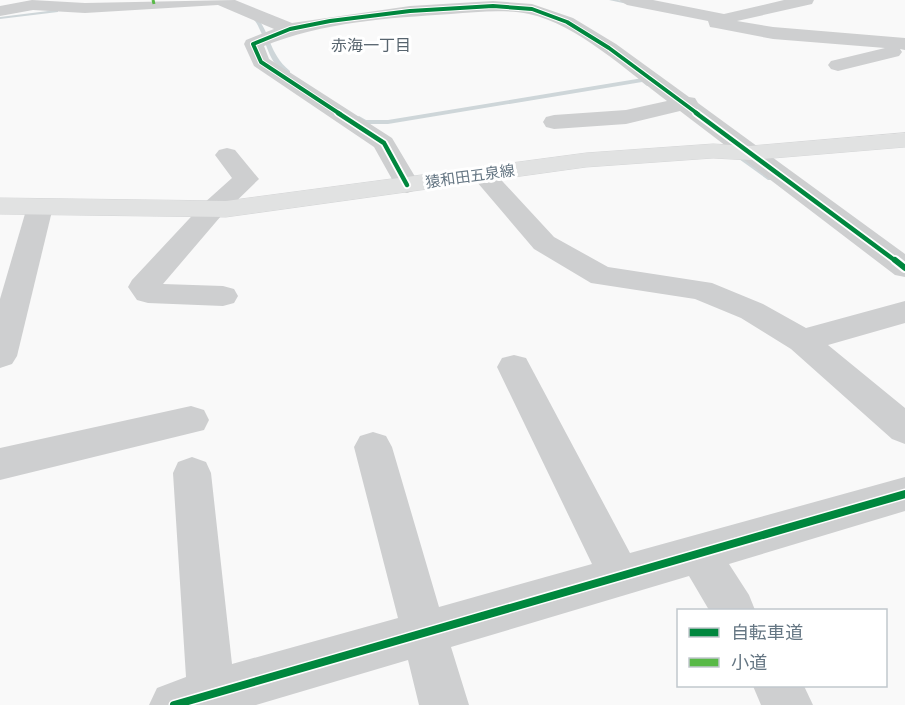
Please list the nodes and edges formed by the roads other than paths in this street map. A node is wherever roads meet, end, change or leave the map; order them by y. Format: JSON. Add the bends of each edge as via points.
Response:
{"nodes":[{"id":1,"x":220,"y":0,"type":"edge"},
{"id":2,"x":627,"y":0,"type":"edge"},
{"id":3,"x":699,"y":0,"type":"edge"},
{"id":4,"x":799,"y":1,"type":"edge"},
{"id":5,"x":33,"y":2,"type":"edge"},
{"id":6,"x":537,"y":4,"type":"edge"},
{"id":7,"x":0,"y":11,"type":"edge"},
{"id":8,"x":728,"y":17,"type":"junction"},
{"id":9,"x":852,"y":27,"type":"dead end"},
{"id":10,"x":290,"y":29,"type":"junction"},
{"id":11,"x":905,"y":47,"type":"edge"},
{"id":12,"x":838,"y":65,"type":"dead end"},
{"id":13,"x":687,"y":104,"type":"junction"},
{"id":14,"x":554,"y":122,"type":"dead end"},
{"id":15,"x":905,"y":140,"type":"edge"},
{"id":16,"x":750,"y":153,"type":"junction"},
{"id":17,"x":227,"y":155,"type":"dead end"},
{"id":18,"x":483,"y":175,"type":"junction"},
{"id":19,"x":407,"y":184,"type":"junction"},
{"id":20,"x":0,"y":206,"type":"edge"},
{"id":21,"x":40,"y":207,"type":"junction"},
{"id":22,"x":212,"y":210,"type":"junction"},
{"id":23,"x":905,"y":268,"type":"edge"},
{"id":24,"x":223,"y":296,"type":"dead end"},
{"id":25,"x":905,"y":312,"type":"edge"},
{"id":26,"x":802,"y":341,"type":"junction"},
{"id":27,"x":0,"y":356,"type":"edge"},
{"id":28,"x":514,"y":367,"type":"dead end"},
{"id":29,"x":191,"y":420,"type":"dead end"},
{"id":30,"x":905,"y":429,"type":"edge"},
{"id":31,"x":373,"y":447,"type":"dead end"},
{"id":32,"x":0,"y":464,"type":"edge"},
{"id":33,"x":192,"y":473,"type":"dead end"},
{"id":34,"x":905,"y":494,"type":"edge"},
{"id":35,"x":699,"y":553,"type":"junction"},
{"id":36,"x":620,"y":577,"type":"junction"},
{"id":37,"x":732,"y":609,"type":"edge"},
{"id":38,"x":423,"y":633,"type":"junction"},
{"id":39,"x":778,"y":687,"type":"edge"},
{"id":40,"x":192,"y":701,"type":"edge"},
{"id":41,"x":444,"y":705,"type":"edge"},
{"id":42,"x":788,"y":705,"type":"edge"}],
"edges":[{"from":1,"to":5,"type":"street","via":[[85,8]]},
{"from":1,"to":10,"type":"street"},
{"from":2,"to":8,"type":"street"},
{"from":3,"to":8,"type":"street"},
{"from":4,"to":8,"type":"street"},
{"from":4,"to":9,"type":"street"},
{"from":5,"to":7,"type":"street"},
{"from":6,"to":10,"type":"street","via":[[456,7]]},
{"from":6,"to":13,"type":"street","via":[[609,48]]},
{"from":8,"to":11,"type":"street","via":[[716,23]]},
{"from":10,"to":19,"type":"street","via":[[253,44],[261,62],[384,143]]},
{"from":11,"to":12,"type":"street"},
{"from":13,"to":14,"type":"street","via":[[626,117]]},
{"from":13,"to":16,"type":"street"},
{"from":15,"to":16,"type":"main road","name":"猿和田五泉線"},
{"from":16,"to":18,"type":"main road","name":"猿和田五泉線","via":[[713,151],[597,159]]},
{"from":16,"to":23,"type":"street"},
{"from":17,"to":22,"type":"street","via":[[246,179]]},
{"from":18,"to":19,"type":"main road","name":"猿和田五泉線"},
{"from":18,"to":26,"type":"street","via":[[544,243],[600,276],[701,290],[752,310]]},
{"from":19,"to":22,"type":"main road","name":"猿和田五泉線"},
{"from":20,"to":21,"type":"main road","name":"猿和田五泉線"},
{"from":21,"to":22,"type":"main road","name":"猿和田五泉線"},
{"from":21,"to":27,"type":"street"},
{"from":22,"to":24,"type":"street","via":[[143,287],[148,293]]},
{"from":25,"to":26,"type":"street"},
{"from":26,"to":30,"type":"street"},
{"from":28,"to":36,"type":"street"},
{"from":29,"to":32,"type":"street"},
{"from":31,"to":38,"type":"street"},
{"from":33,"to":40,"type":"street"},
{"from":34,"to":35,"type":"street"},
{"from":35,"to":36,"type":"street"},
{"from":35,"to":37,"type":"street"},
{"from":36,"to":38,"type":"street"},
{"from":38,"to":40,"type":"street"},
{"from":38,"to":41,"type":"street"},
{"from":39,"to":42,"type":"street"}]}
